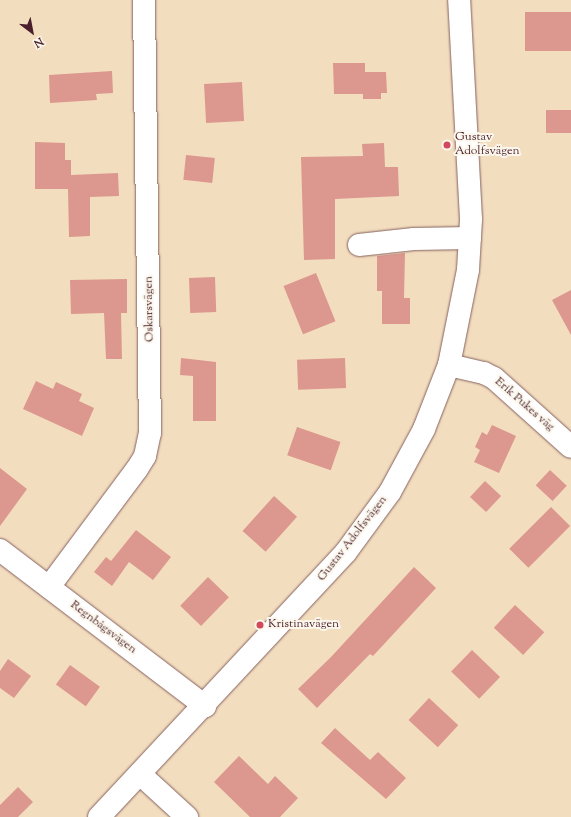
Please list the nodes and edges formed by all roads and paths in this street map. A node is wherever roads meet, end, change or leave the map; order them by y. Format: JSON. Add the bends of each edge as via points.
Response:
{"nodes":[{"id":1,"x":144,"y":0,"type":"edge"},
{"id":2,"x":459,"y":0,"type":"edge"},
{"id":3,"x":470,"y":238,"type":"junction"},
{"id":4,"x":359,"y":245,"type":"dead end"},
{"id":5,"x":449,"y":365,"type":"junction"},
{"id":6,"x":571,"y":447,"type":"edge"},
{"id":7,"x":0,"y":550,"type":"edge"},
{"id":8,"x":49,"y":587,"type":"junction"},
{"id":9,"x":205,"y":706,"type":"junction"},
{"id":10,"x":140,"y":774,"type":"junction"},
{"id":11,"x":99,"y":817,"type":"edge"},
{"id":12,"x":187,"y":817,"type":"edge"}],
"edges":[{"from":1,"to":8,"type":"street","name":"Oskarsvägen","via":[[150,433],[145,456],[137,469]]},
{"from":2,"to":3,"type":"street","name":"Gustav Adolfsvägen"},
{"from":3,"to":4,"type":"street","via":[[414,239]]},
{"from":3,"to":5,"type":"street","name":"Gustav Adolfsvägen","via":[[463,302]]},
{"from":5,"to":6,"type":"street","name":"Erik Pukes väg","via":[[484,373],[494,378]]},
{"from":5,"to":9,"type":"street","name":"Gustav Adolfsvägen","via":[[412,453],[375,515],[328,573]]},
{"from":7,"to":8,"type":"street","name":"Regnbågsvägen"},
{"from":8,"to":9,"type":"street","name":"Regnbågsvägen"},
{"from":9,"to":10,"type":"street","name":"Gustav Adolfsvägen"},
{"from":10,"to":11,"type":"street","name":"Gustav Adolfsvägen"},
{"from":10,"to":12,"type":"street"}]}
